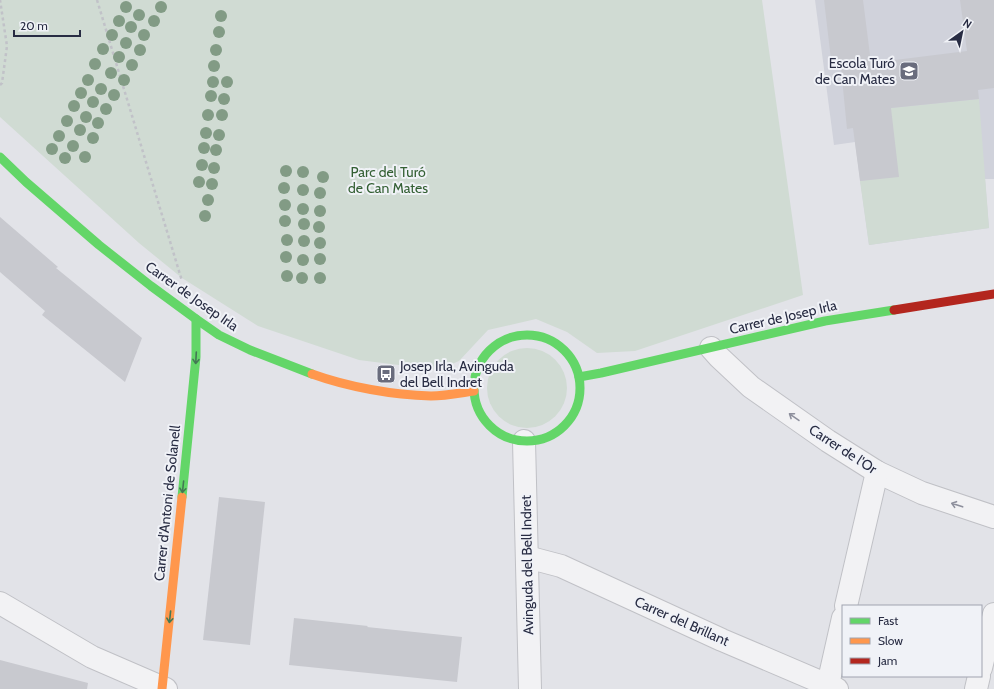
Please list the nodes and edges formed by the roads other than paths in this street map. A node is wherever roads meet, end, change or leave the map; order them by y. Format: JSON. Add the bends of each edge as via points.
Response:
{"nodes":[{"id":1,"x":0,"y":157,"type":"edge"},
{"id":2,"x":994,"y":294,"type":"edge"},
{"id":3,"x":196,"y":319,"type":"junction"},
{"id":4,"x":711,"y":348,"type":"junction"},
{"id":5,"x":579,"y":377,"type":"junction"},
{"id":6,"x":474,"y":391,"type":"junction"},
{"id":7,"x":524,"y":441,"type":"junction"},
{"id":8,"x":877,"y":472,"type":"junction"},
{"id":9,"x":994,"y":517,"type":"edge"},
{"id":10,"x":527,"y":557,"type":"junction"},
{"id":11,"x":0,"y":603,"type":"edge"},
{"id":12,"x":846,"y":605,"type":"edge"},
{"id":13,"x":994,"y":614,"type":"edge"},
{"id":14,"x":842,"y":623,"type":"edge"},
{"id":15,"x":982,"y":664,"type":"edge"},
{"id":16,"x":979,"y":677,"type":"edge"},
{"id":17,"x":164,"y":688,"type":"edge"},
{"id":18,"x":830,"y":688,"type":"edge"},
{"id":19,"x":530,"y":689,"type":"edge"},
{"id":20,"x":976,"y":689,"type":"edge"}],
"edges":[{"from":1,"to":3,"type":"street","name":"Carrer de Josep Irla","via":[[99,245]]},
{"from":2,"to":4,"type":"street","name":"Carrer de Josep Irla","via":[[825,321]]},
{"from":3,"to":6,"type":"street","name":"Carrer de Josep Irla","via":[[250,350],[328,380],[384,392],[432,396]]},
{"from":3,"to":17,"type":"street","name":"Carrer d'Antoni de Solanell","one_way":true,"via":[[196,357]]},
{"from":4,"to":5,"type":"street","name":"Carrer de Josep Irla"},
{"from":8,"to":4,"type":"street","name":"Carrer de l'Or","one_way":true,"via":[[752,387]]},
{"from":5,"to":6,"type":"street","via":[[574,363],[554,343],[542,337],[523,335],[497,345],[487,354],[477,370]]},
{"from":5,"to":7,"type":"street","via":[[580,396],[572,417],[551,436]]},
{"from":6,"to":7,"type":"street","via":[[482,416],[495,430],[506,437]]},
{"from":7,"to":10,"type":"street","name":"Avinguda del Bell Indret"},
{"from":9,"to":8,"type":"street","name":"Carrer de l'Or","one_way":true,"via":[[922,493]]},
{"from":8,"to":12,"type":"street"},
{"from":10,"to":18,"type":"street","name":"Carrer del Brillant","via":[[561,566]]},
{"from":10,"to":19,"type":"street","name":"Avinguda del Bell Indret"},
{"from":11,"to":17,"type":"street","via":[[92,657]]},
{"from":13,"to":15,"type":"street"},
{"from":14,"to":18,"type":"street"},
{"from":16,"to":20,"type":"street"}]}
